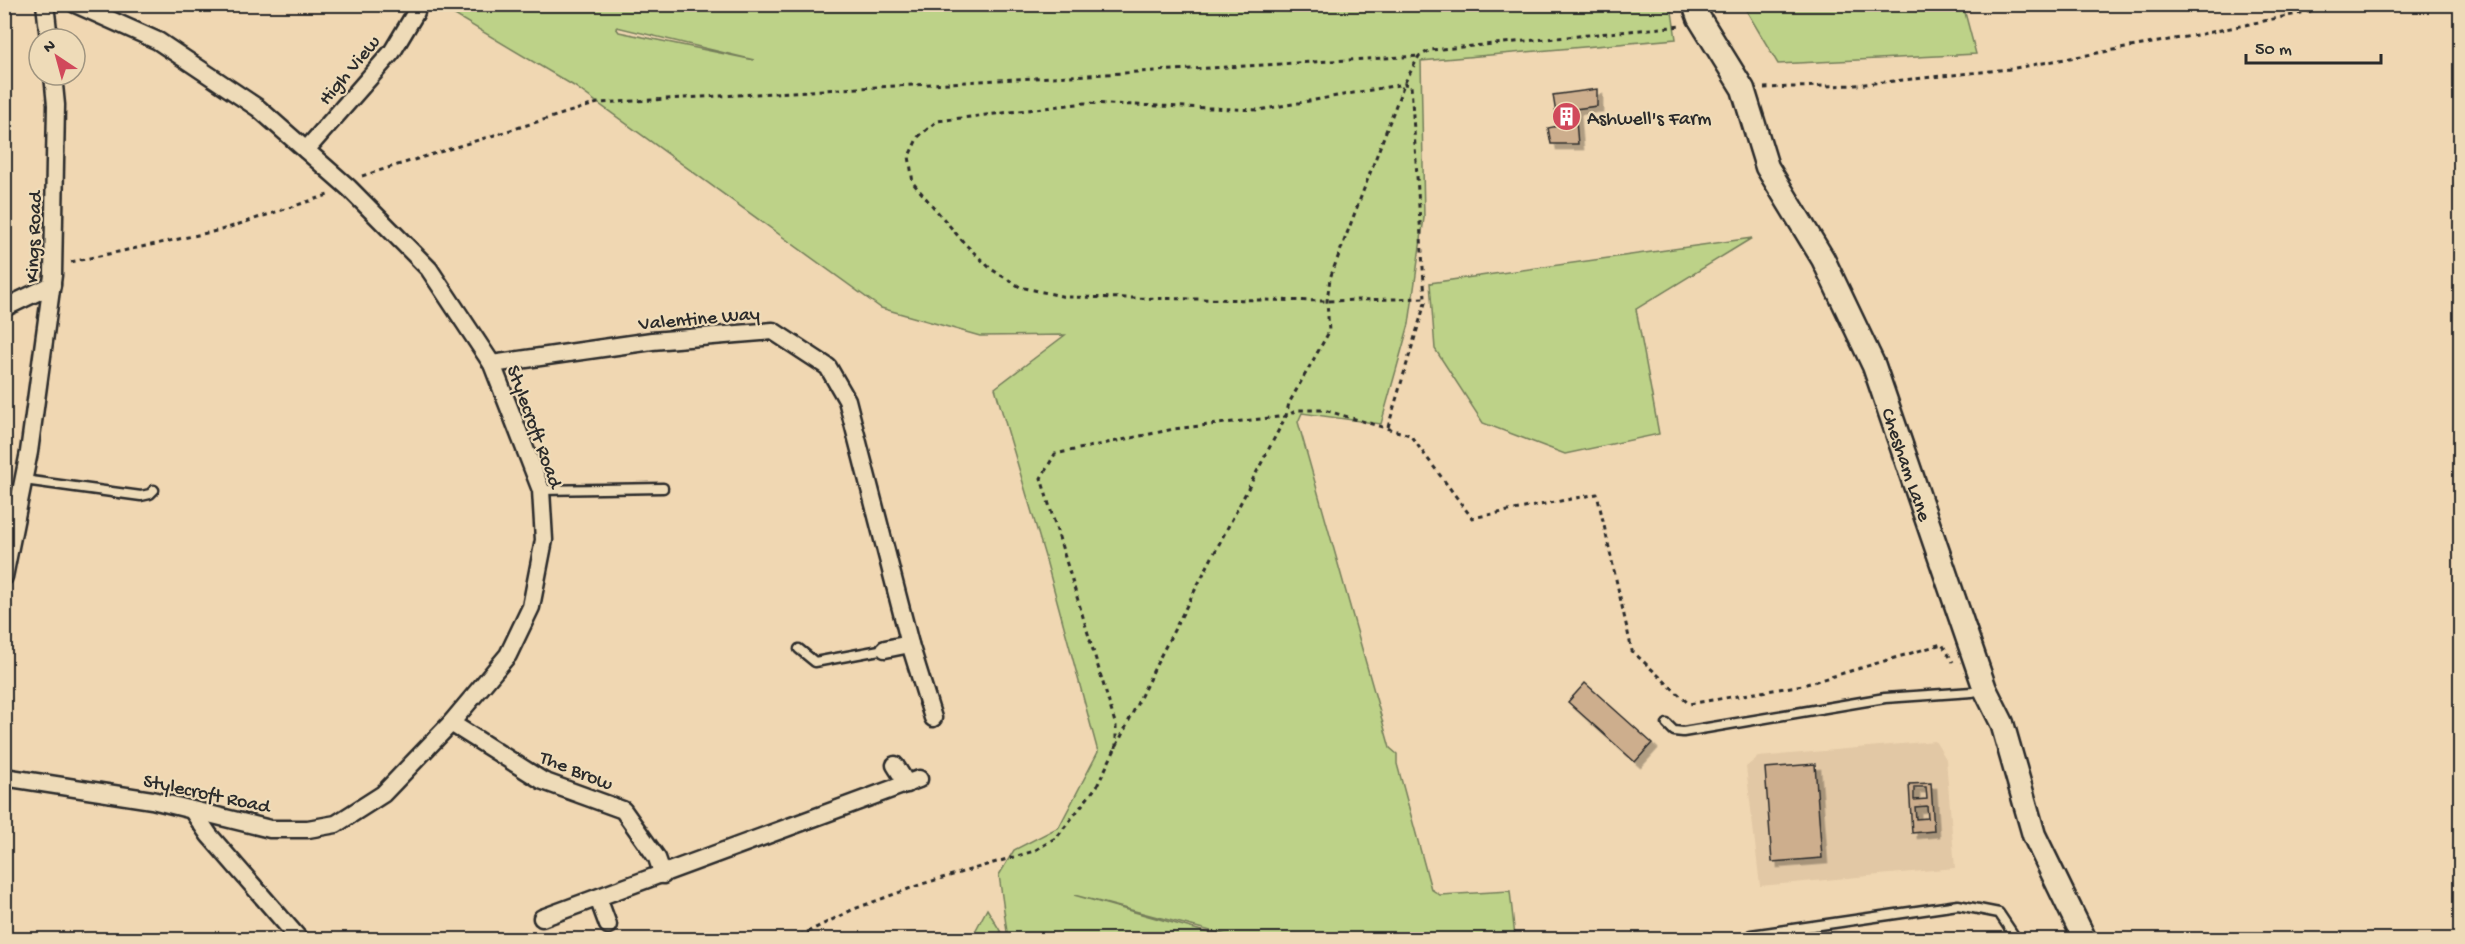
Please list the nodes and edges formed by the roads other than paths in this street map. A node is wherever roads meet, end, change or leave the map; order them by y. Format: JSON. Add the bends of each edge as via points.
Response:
{"nodes":[{"id":1,"x":45,"y":4,"type":"edge"},
{"id":2,"x":75,"y":4,"type":"edge"},
{"id":3,"x":1694,"y":4,"type":"edge"},
{"id":4,"x":416,"y":12,"type":"dead end"},
{"id":5,"x":48,"y":27,"type":"edge"},
{"id":6,"x":54,"y":87,"type":"edge"},
{"id":7,"x":306,"y":150,"type":"junction"},
{"id":8,"x":52,"y":285,"type":"junction"},
{"id":9,"x":4,"y":308,"type":"edge"},
{"id":10,"x":492,"y":364,"type":"junction"},
{"id":11,"x":24,"y":480,"type":"junction"},
{"id":12,"x":663,"y":488,"type":"dead end"},
{"id":13,"x":154,"y":489,"type":"dead end"},
{"id":14,"x":541,"y":490,"type":"junction"},
{"id":15,"x":4,"y":578,"type":"edge"},
{"id":16,"x":910,"y":644,"type":"junction"},
{"id":17,"x":799,"y":649,"type":"dead end"},
{"id":18,"x":885,"y":649,"type":"joint"},
{"id":19,"x":1985,"y":689,"type":"junction"},
{"id":20,"x":933,"y":718,"type":"dead end"},
{"id":21,"x":451,"y":723,"type":"junction"},
{"id":22,"x":1667,"y":724,"type":"dead end"},
{"id":23,"x":895,"y":765,"type":"dead end"},
{"id":24,"x":4,"y":777,"type":"edge"},
{"id":25,"x":192,"y":810,"type":"junction"},
{"id":26,"x":663,"y":875,"type":"junction"},
{"id":27,"x":598,"y":898,"type":"junction"},
{"id":28,"x":543,"y":918,"type":"dead end"},
{"id":29,"x":608,"y":925,"type":"dead end"},
{"id":30,"x":1751,"y":935,"type":"dead end"},
{"id":31,"x":300,"y":939,"type":"edge"},
{"id":32,"x":2017,"y":939,"type":"edge"},
{"id":33,"x":2085,"y":939,"type":"edge"}],
"edges":[{"from":1,"to":5,"type":"street"},
{"from":2,"to":7,"type":"street","name":"Stylecroft Road","via":[[158,41],[258,108]]},
{"from":3,"to":19,"type":"street","name":"Chesham Lane","via":[[1743,89],[1767,167],[1823,260],[1874,366]]},
{"from":4,"to":7,"type":"street","name":"High View","via":[[392,52]]},
{"from":6,"to":8,"type":"street","name":"Kings Road"},
{"from":7,"to":10,"type":"street","name":"Stylecroft Road","via":[[429,269]]},
{"from":8,"to":9,"type":"street"},
{"from":8,"to":11,"type":"street","name":"Kings Road"},
{"from":10,"to":14,"type":"street","name":"Stylecroft Road"},
{"from":10,"to":16,"type":"street","name":"Valentine Way","via":[[652,341],[773,331],[828,367],[847,400]]},
{"from":11,"to":13,"type":"lane","via":[[141,496]]},
{"from":11,"to":15,"type":"street","name":"Kings Road"},
{"from":12,"to":14,"type":"lane"},
{"from":14,"to":21,"type":"street","name":"Stylecroft Road","via":[[544,540],[531,608],[508,655]]},
{"from":16,"to":18,"type":"street"},
{"from":16,"to":20,"type":"street","name":"Valentine Way"},
{"from":17,"to":18,"type":"lane","via":[[815,662]]},
{"from":19,"to":22,"type":"lane","via":[[1885,698],[1683,732],[1674,731]]},
{"from":19,"to":33,"type":"street","name":"Chesham Lane","via":[[2002,723],[2034,835]]},
{"from":21,"to":25,"type":"street","name":"Stylecroft Road","via":[[383,794],[336,824],[270,829]]},
{"from":21,"to":26,"type":"street","name":"The Brow","via":[[543,782],[623,810],[657,858]]},
{"from":23,"to":26,"type":"street","via":[[913,782]]},
{"from":24,"to":25,"type":"street","name":"Stylecroft Road"},
{"from":25,"to":31,"type":"street","via":[[209,835]]},
{"from":26,"to":27,"type":"street"},
{"from":27,"to":28,"type":"street"},
{"from":27,"to":29,"type":"street"},
{"from":30,"to":32,"type":"lane","via":[[1958,905],[1999,913]]}]}
